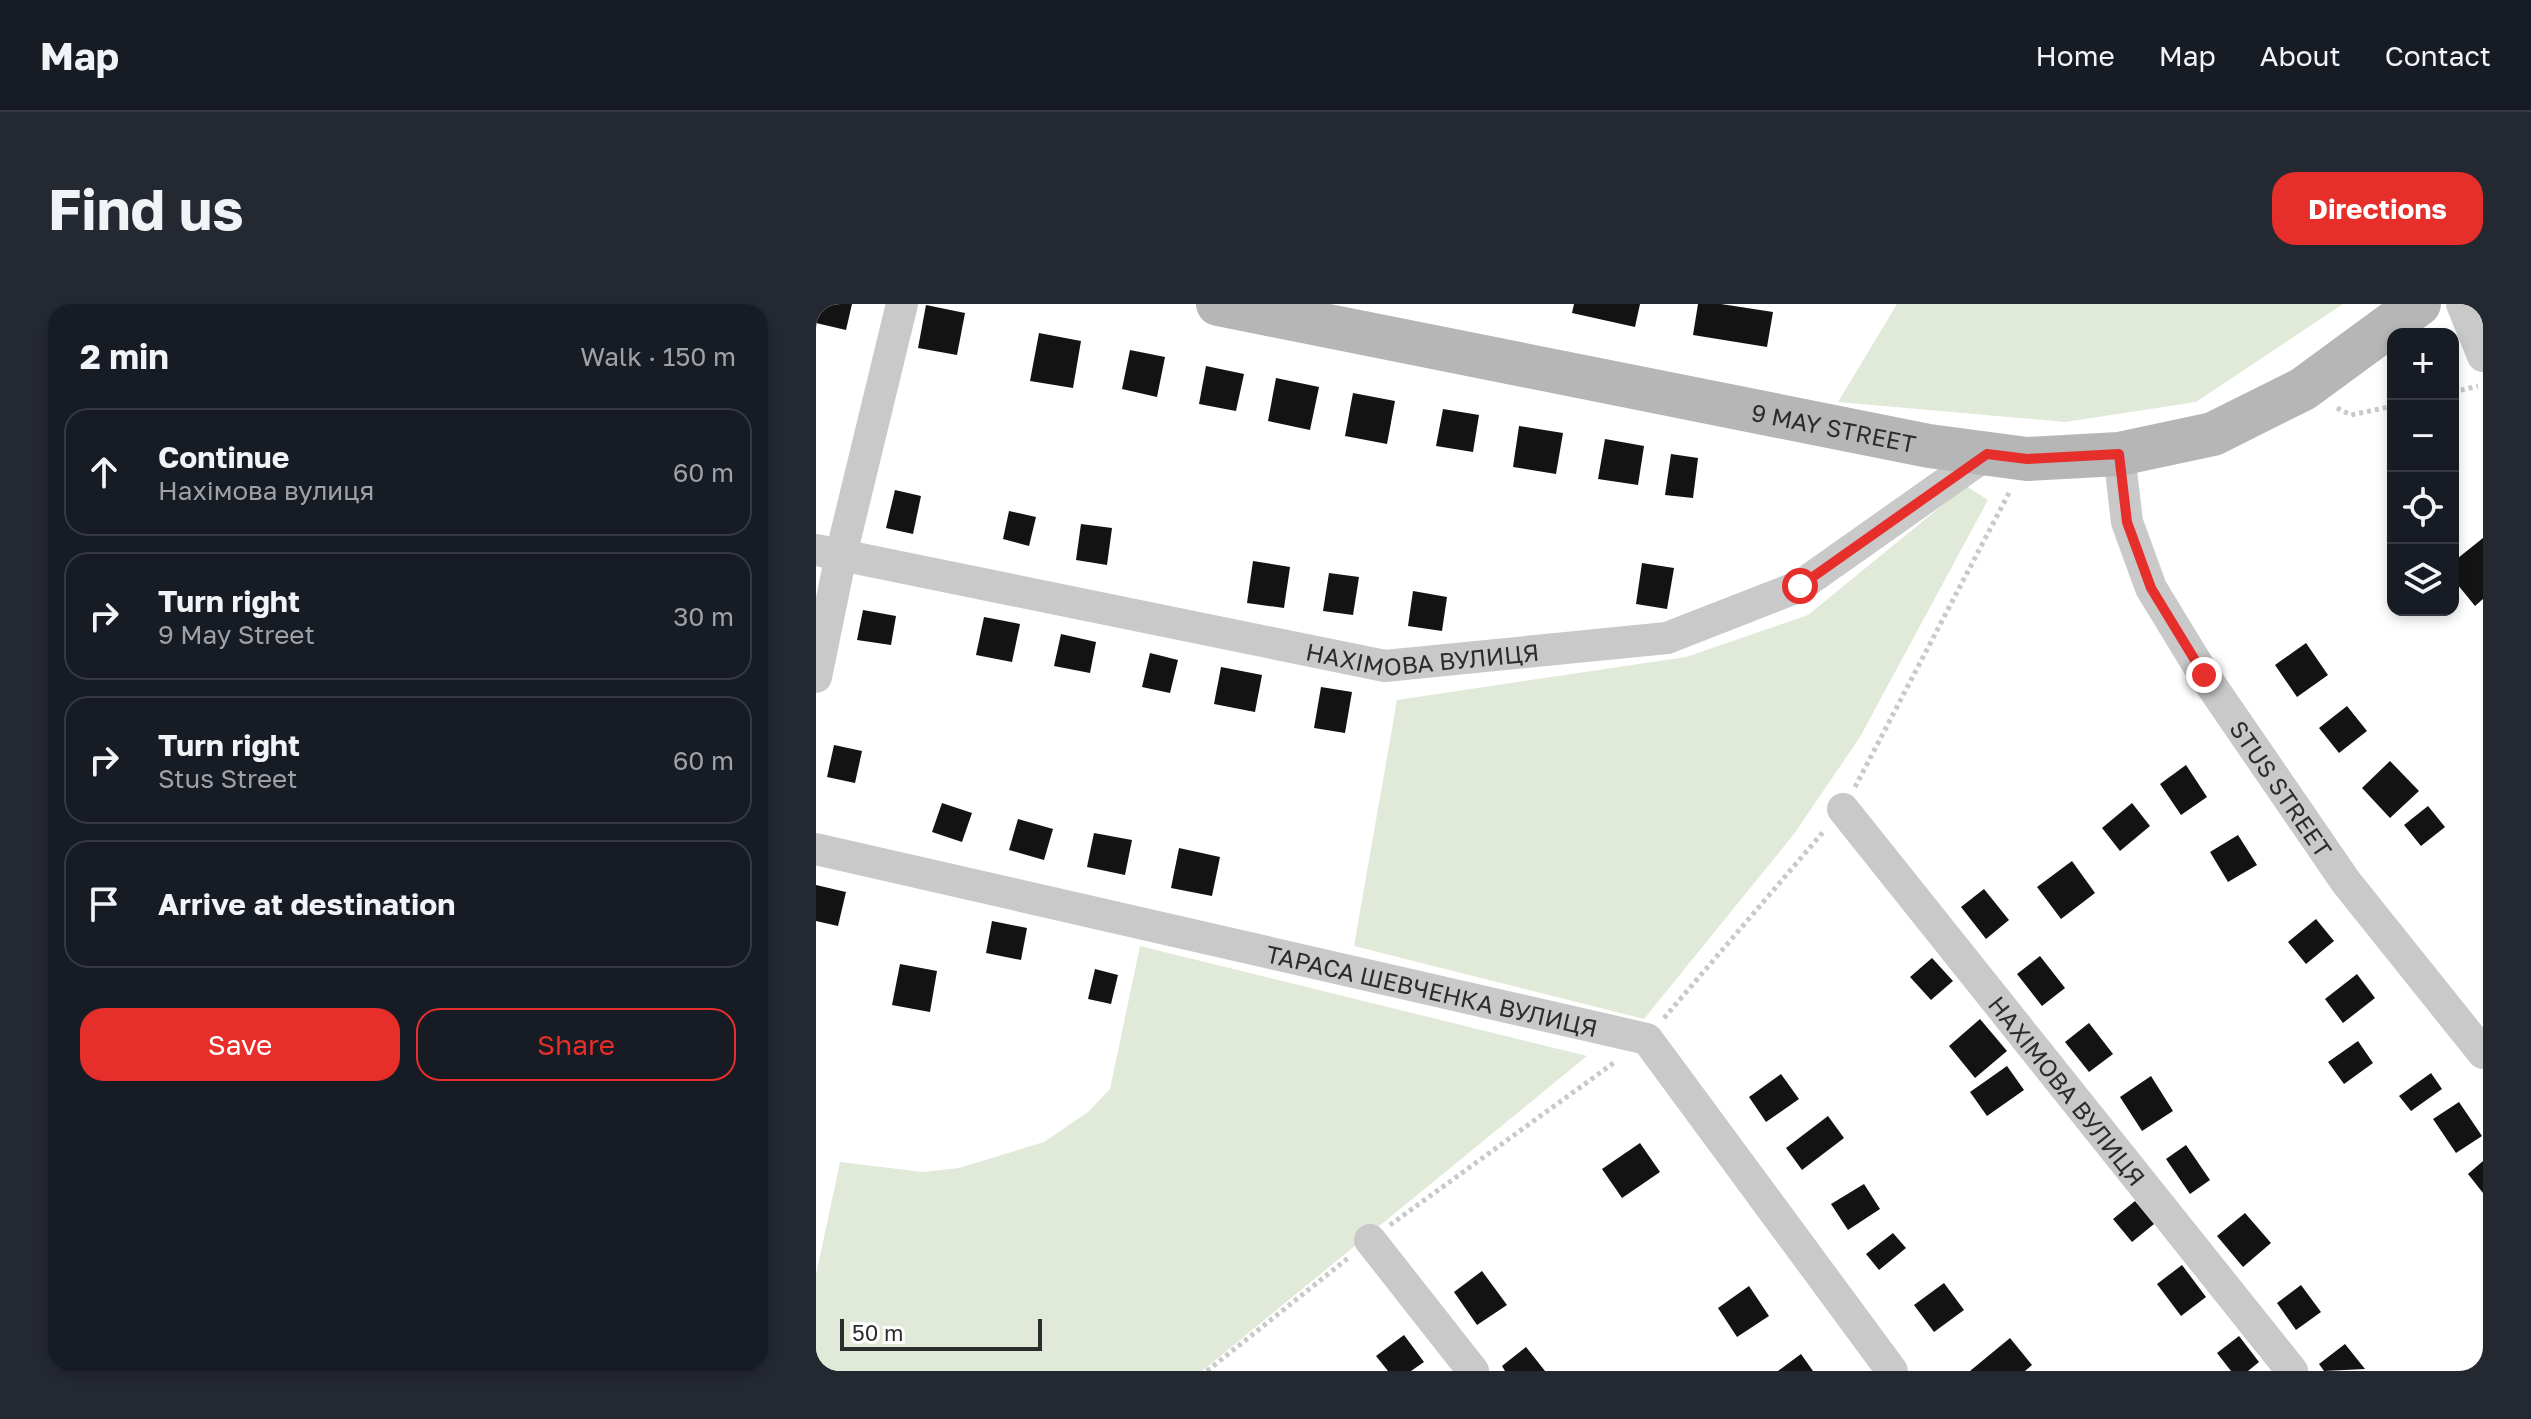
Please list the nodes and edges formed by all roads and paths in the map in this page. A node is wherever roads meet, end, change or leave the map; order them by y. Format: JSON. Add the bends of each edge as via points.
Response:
{"nodes":[{"id":1,"x":902,"y":304,"type":"edge"},
{"id":2,"x":1218,"y":304,"type":"edge"},
{"id":3,"x":2419,"y":304,"type":"edge"},
{"id":4,"x":2462,"y":304,"type":"edge"},
{"id":5,"x":2483,"y":356,"type":"edge"},
{"id":6,"x":2483,"y":385,"type":"edge"},
{"id":7,"x":2303,"y":389,"type":"junction"},
{"id":8,"x":2459,"y":391,"type":"edge"},
{"id":9,"x":2387,"y":407,"type":"edge"},
{"id":10,"x":2119,"y":454,"type":"junction"},
{"id":11,"x":2007,"y":456,"type":"junction"},
{"id":12,"x":828,"y":553,"type":"edge"},
{"id":13,"x":816,"y":677,"type":"edge"},
{"id":14,"x":1843,"y":809,"type":"junction"},
{"id":15,"x":816,"y":849,"type":"edge"},
{"id":16,"x":1647,"y":1039,"type":"junction"},
{"id":17,"x":2483,"y":1053,"type":"edge"},
{"id":18,"x":1370,"y":1240,"type":"junction"},
{"id":19,"x":1207,"y":1371,"type":"edge"},
{"id":20,"x":1473,"y":1371,"type":"edge"},
{"id":21,"x":1892,"y":1371,"type":"edge"},
{"id":22,"x":2292,"y":1371,"type":"edge"}],
"edges":[{"from":1,"to":12,"type":"street"},
{"from":2,"to":11,"type":"main road","name":"9 MAY STREET","via":[[1914,443]]},
{"from":3,"to":7,"type":"main road","name":"9 MAY STREET"},
{"from":4,"to":5,"type":"street"},
{"from":6,"to":8,"type":"path"},
{"from":7,"to":9,"type":"path","via":[[2351,415]]},
{"from":7,"to":10,"type":"main road","name":"9 MAY STREET","via":[[2213,434]]},
{"from":10,"to":11,"type":"main road","name":"9 MAY STREET"},
{"from":10,"to":17,"type":"street","name":"STUS STREET","via":[[2127,522],[2151,588],[2346,882]]},
{"from":11,"to":12,"type":"street","name":"НАХІМОВА ВУЛИЦЯ","via":[[1800,586],[1667,638],[1385,666]]},
{"from":11,"to":14,"type":"path"},
{"from":12,"to":13,"type":"street"},
{"from":14,"to":16,"type":"path"},
{"from":14,"to":22,"type":"street","name":"НАХІМОВА ВУЛИЦЯ"},
{"from":15,"to":16,"type":"street","name":"ТАРАСА ШЕВЧЕНКА ВУЛИЦЯ"},
{"from":16,"to":18,"type":"path"},
{"from":16,"to":21,"type":"street"},
{"from":18,"to":19,"type":"path"},
{"from":18,"to":20,"type":"street"}]}
